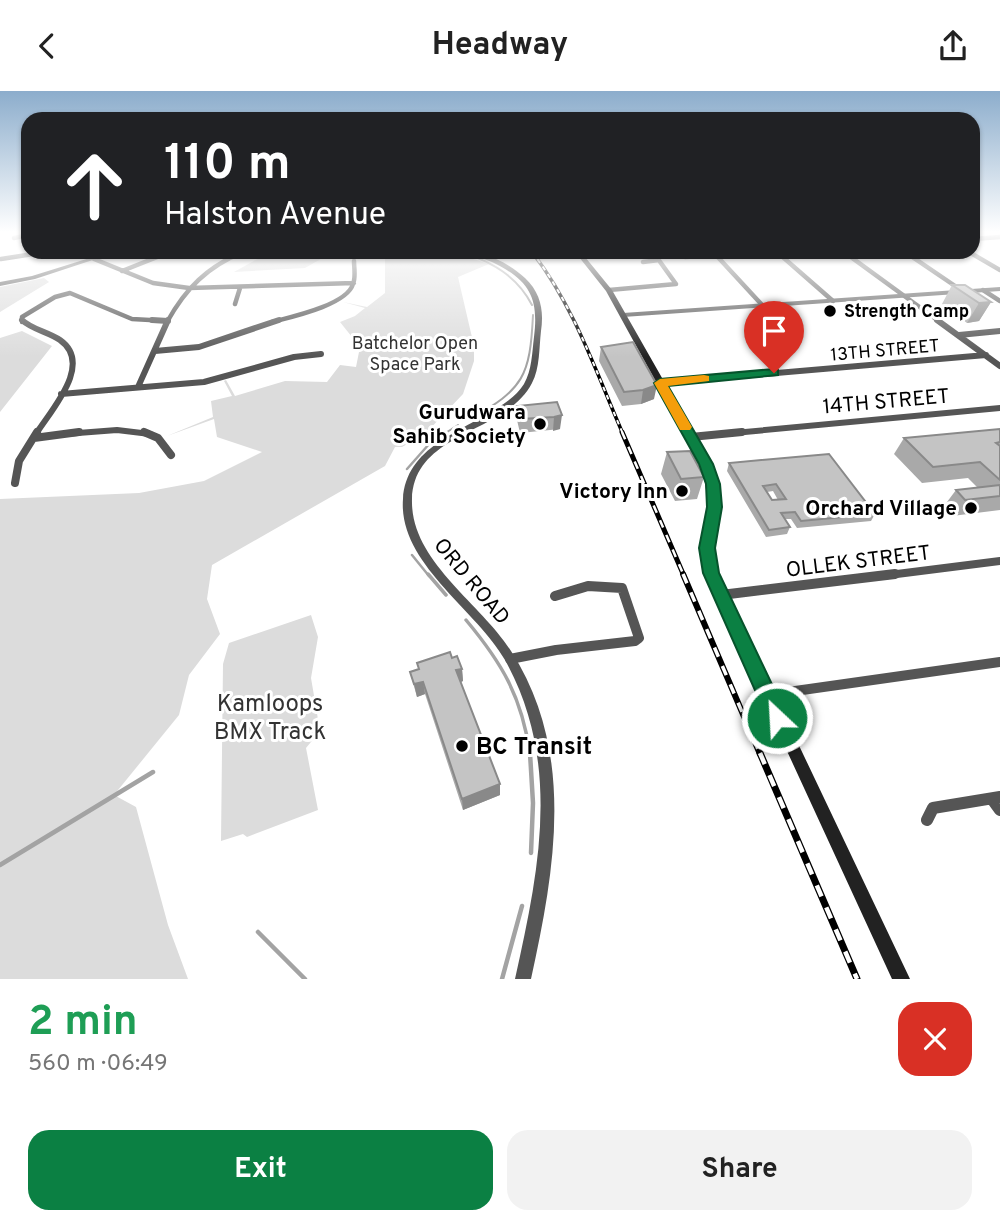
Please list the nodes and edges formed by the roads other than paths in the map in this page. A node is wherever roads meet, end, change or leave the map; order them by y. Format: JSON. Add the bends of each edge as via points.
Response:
{"nodes":[{"id":1,"x":40,"y":273,"type":"edge"},
{"id":2,"x":128,"y":273,"type":"edge"},
{"id":3,"x":203,"y":273,"type":"edge"},
{"id":4,"x":354,"y":273,"type":"edge"},
{"id":5,"x":514,"y":273,"type":"edge"},
{"id":6,"x":595,"y":273,"type":"edge"},
{"id":7,"x":669,"y":273,"type":"edge"},
{"id":8,"x":732,"y":273,"type":"edge"},
{"id":9,"x":802,"y":273,"type":"edge"},
{"id":10,"x":873,"y":273,"type":"edge"},
{"id":11,"x":937,"y":273,"type":"edge"},
{"id":12,"x":354,"y":283,"type":"junction"},
{"id":13,"x":0,"y":284,"type":"edge"},
{"id":14,"x":189,"y":288,"type":"junction"},
{"id":15,"x":240,"y":288,"type":"junction"},
{"id":16,"x":1000,"y":289,"type":"edge"},
{"id":17,"x":609,"y":290,"type":"junction"},
{"id":18,"x":983,"y":290,"type":"junction"},
{"id":19,"x":964,"y":292,"type":"junction"},
{"id":20,"x":904,"y":296,"type":"junction"},
{"id":21,"x":833,"y":301,"type":"junction"},
{"id":22,"x":1000,"y":301,"type":"edge"},
{"id":23,"x":235,"y":304,"type":"dead end"},
{"id":24,"x":763,"y":306,"type":"junction"},
{"id":25,"x":624,"y":316,"type":"junction"},
{"id":26,"x":168,"y":321,"type":"junction"},
{"id":27,"x":1000,"y":331,"type":"edge"},
{"id":28,"x":959,"y":335,"type":"junction"},
{"id":29,"x":155,"y":351,"type":"junction"},
{"id":30,"x":321,"y":354,"type":"dead end"},
{"id":31,"x":986,"y":355,"type":"junction"},
{"id":32,"x":1000,"y":366,"type":"edge"},
{"id":33,"x":660,"y":383,"type":"junction"},
{"id":34,"x":138,"y":387,"type":"junction"},
{"id":35,"x":61,"y":394,"type":"junction"},
{"id":36,"x":1000,"y":408,"type":"edge"},
{"id":37,"x":691,"y":437,"type":"junction"},
{"id":38,"x":34,"y":438,"type":"junction"},
{"id":39,"x":171,"y":455,"type":"dead end"},
{"id":40,"x":15,"y":483,"type":"dead end"},
{"id":41,"x":1000,"y":561,"type":"edge"},
{"id":42,"x":720,"y":595,"type":"junction"},
{"id":43,"x":555,"y":596,"type":"dead end"},
{"id":44,"x":510,"y":659,"type":"junction"},
{"id":45,"x":1000,"y":662,"type":"edge"},
{"id":46,"x":766,"y":695,"type":"junction"},
{"id":47,"x":996,"y":798,"type":"edge"},
{"id":48,"x":1000,"y":810,"type":"edge"},
{"id":49,"x":928,"y":820,"type":"dead end"},
{"id":50,"x":523,"y":979,"type":"edge"},
{"id":51,"x":901,"y":979,"type":"edge"}],
"edges":[{"from":1,"to":13,"type":"street"},
{"from":2,"to":14,"type":"street","via":[[153,283]]},
{"from":3,"to":14,"type":"street"},
{"from":4,"to":12,"type":"street"},
{"from":5,"to":44,"type":"street","name":"ORD ROAD","via":[[533,292],[540,308],[533,373],[523,392],[505,408],[444,441],[422,462],[407,490],[406,516],[416,544]]},
{"from":6,"to":17,"type":"main road"},
{"from":7,"to":17,"type":"street","via":[[676,283]]},
{"from":8,"to":24,"type":"street"},
{"from":9,"to":21,"type":"street"},
{"from":10,"to":20,"type":"street"},
{"from":11,"to":19,"type":"street"},
{"from":12,"to":15,"type":"street"},
{"from":12,"to":29,"type":"street","via":[[337,301],[319,310],[199,347]]},
{"from":14,"to":15,"type":"street"},
{"from":14,"to":26,"type":"street","via":[[177,300]]},
{"from":15,"to":23,"type":"street"},
{"from":16,"to":18,"type":"street"},
{"from":17,"to":25,"type":"main road"},
{"from":18,"to":19,"type":"street"},
{"from":18,"to":22,"type":"street"},
{"from":19,"to":20,"type":"street"},
{"from":20,"to":21,"type":"street"},
{"from":20,"to":28,"type":"street"},
{"from":21,"to":24,"type":"street"},
{"from":24,"to":25,"type":"street"},
{"from":25,"to":33,"type":"main road"},
{"from":26,"to":29,"type":"street"},
{"from":26,"to":35,"type":"street","via":[[132,319],[75,293],[63,294],[20,319],[64,342],[73,353],[73,371]]},
{"from":27,"to":28,"type":"street","name":"13TH STREET"},
{"from":28,"to":31,"type":"street"},
{"from":29,"to":34,"type":"street"},
{"from":30,"to":34,"type":"street","via":[[204,382]]},
{"from":31,"to":32,"type":"street"},
{"from":31,"to":33,"type":"street","name":"13TH STREET"},
{"from":33,"to":37,"type":"main road"},
{"from":34,"to":35,"type":"street"},
{"from":35,"to":38,"type":"street"},
{"from":36,"to":37,"type":"street","name":"14TH STREET"},
{"from":37,"to":42,"type":"main road","via":[[713,484],[715,507],[707,548]]},
{"from":38,"to":39,"type":"street","via":[[144,431],[158,438]]},
{"from":38,"to":40,"type":"street","via":[[19,461]]},
{"from":41,"to":42,"type":"street","name":"OLLEK STREET"},
{"from":42,"to":46,"type":"main road"},
{"from":43,"to":44,"type":"street","via":[[569,589],[612,584],[622,588],[639,638]]},
{"from":44,"to":50,"type":"street","name":"ORD ROAD","via":[[534,710],[546,761],[550,827],[543,892]]},
{"from":45,"to":46,"type":"street"},
{"from":46,"to":51,"type":"main road"},
{"from":47,"to":48,"type":"street"},
{"from":47,"to":49,"type":"street","via":[[933,808]]}]}
